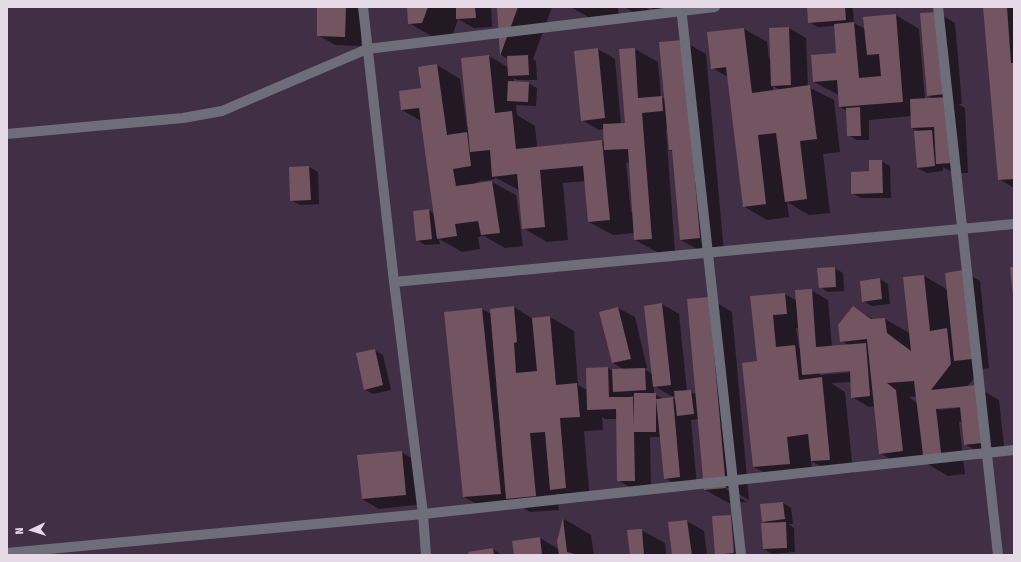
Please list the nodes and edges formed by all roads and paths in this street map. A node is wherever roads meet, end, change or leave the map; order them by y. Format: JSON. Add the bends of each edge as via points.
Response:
{"nodes":[{"id":1,"x":363,"y":7,"type":"edge"},
{"id":2,"x":715,"y":7,"type":"edge"},
{"id":3,"x":938,"y":7,"type":"edge"},
{"id":4,"x":681,"y":10,"type":"edge"},
{"id":5,"x":367,"y":49,"type":"junction"},
{"id":6,"x":7,"y":134,"type":"edge"},
{"id":7,"x":1014,"y":224,"type":"edge"},
{"id":8,"x":963,"y":230,"type":"junction"},
{"id":9,"x":708,"y":252,"type":"junction"},
{"id":10,"x":394,"y":282,"type":"junction"},
{"id":11,"x":1014,"y":450,"type":"edge"},
{"id":12,"x":987,"y":453,"type":"junction"},
{"id":13,"x":733,"y":481,"type":"junction"},
{"id":14,"x":423,"y":514,"type":"junction"},
{"id":15,"x":7,"y":553,"type":"edge"},
{"id":16,"x":426,"y":555,"type":"edge"},
{"id":17,"x":741,"y":555,"type":"edge"},
{"id":18,"x":998,"y":555,"type":"edge"}],
"edges":[{"from":1,"to":5,"type":"street"},
{"from":2,"to":4,"type":"street"},
{"from":3,"to":8,"type":"street"},
{"from":4,"to":5,"type":"street"},
{"from":4,"to":9,"type":"street"},
{"from":5,"to":6,"type":"street","via":[[222,111],[183,118]]},
{"from":5,"to":10,"type":"street"},
{"from":7,"to":8,"type":"street"},
{"from":8,"to":9,"type":"street"},
{"from":8,"to":12,"type":"street"},
{"from":9,"to":10,"type":"street"},
{"from":9,"to":13,"type":"street"},
{"from":10,"to":14,"type":"street"},
{"from":11,"to":12,"type":"street"},
{"from":12,"to":13,"type":"street"},
{"from":12,"to":18,"type":"street"},
{"from":13,"to":14,"type":"street"},
{"from":13,"to":17,"type":"street"},
{"from":14,"to":15,"type":"street"},
{"from":14,"to":16,"type":"street"}]}
